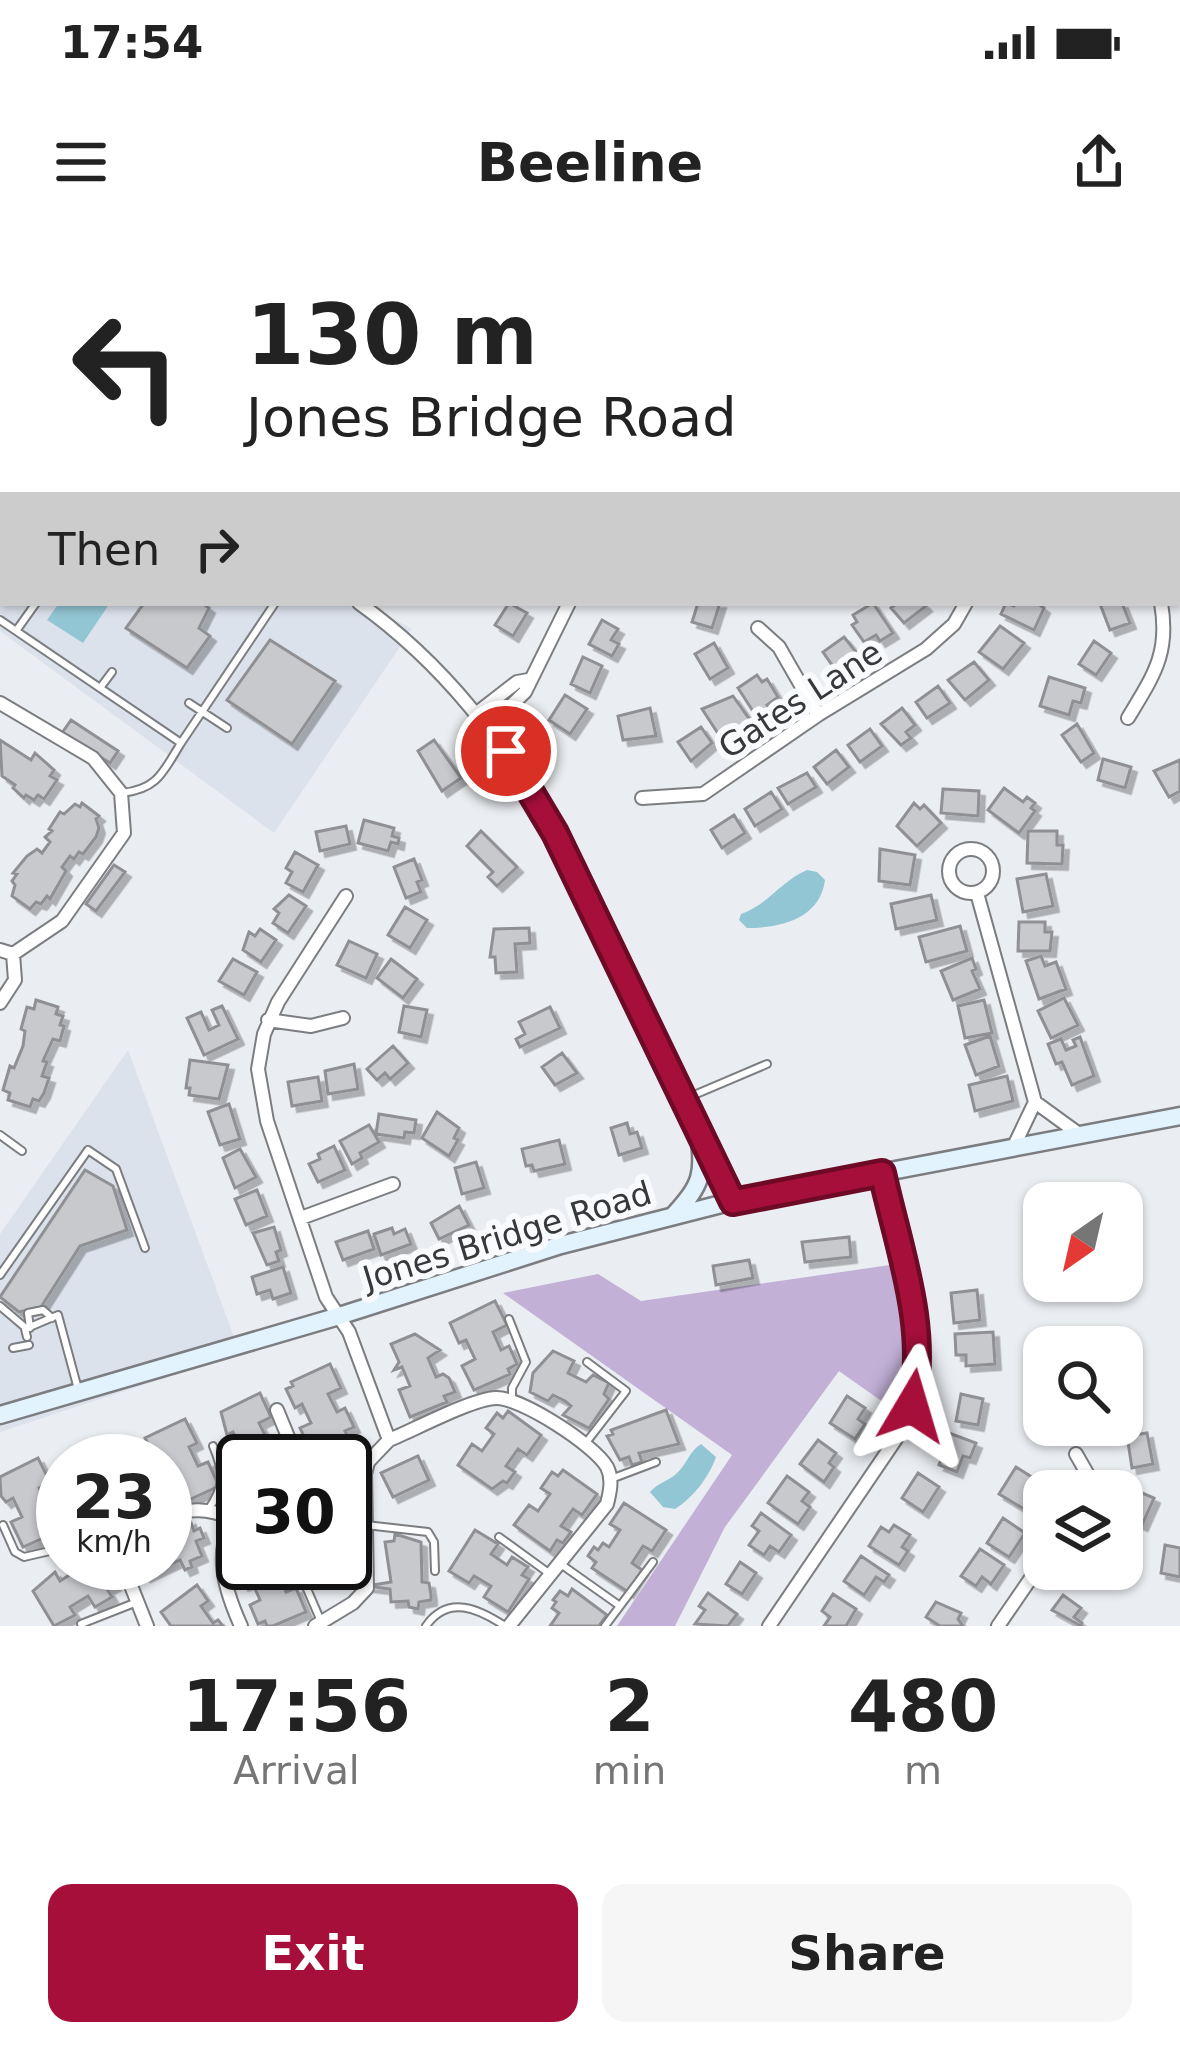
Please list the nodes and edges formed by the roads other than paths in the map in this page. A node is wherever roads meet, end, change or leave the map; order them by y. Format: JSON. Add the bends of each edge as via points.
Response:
{"nodes":[{"id":1,"x":34,"y":606,"type":"edge"},
{"id":2,"x":273,"y":606,"type":"edge"},
{"id":3,"x":363,"y":606,"type":"edge"},
{"id":4,"x":567,"y":606,"type":"edge"},
{"id":5,"x":964,"y":606,"type":"edge"},
{"id":6,"x":1162,"y":606,"type":"edge"},
{"id":7,"x":0,"y":620,"type":"edge"},
{"id":8,"x":758,"y":628,"type":"dead end"},
{"id":9,"x":16,"y":631,"type":"junction"},
{"id":10,"x":112,"y":672,"type":"dead end"},
{"id":11,"x":528,"y":680,"type":"junction"},
{"id":12,"x":100,"y":688,"type":"junction"},
{"id":13,"x":0,"y":703,"type":"edge"},
{"id":14,"x":190,"y":704,"type":"dead end"},
{"id":15,"x":202,"y":712,"type":"junction"},
{"id":16,"x":477,"y":713,"type":"junction"},
{"id":17,"x":818,"y":715,"type":"junction"},
{"id":18,"x":1128,"y":718,"type":"dead end"},
{"id":19,"x":489,"y":727,"type":"junction"},
{"id":20,"x":227,"y":728,"type":"dead end"},
{"id":21,"x":182,"y":743,"type":"junction"},
{"id":22,"x":121,"y":793,"type":"junction"},
{"id":23,"x":642,"y":798,"type":"dead end"},
{"id":24,"x":976,"y":893,"type":"dead end"},
{"id":25,"x":346,"y":896,"type":"dead end"},
{"id":26,"x":6,"y":952,"type":"edge"},
{"id":27,"x":0,"y":1002,"type":"edge"},
{"id":28,"x":343,"y":1018,"type":"dead end"},
{"id":29,"x":268,"y":1020,"type":"junction"},
{"id":30,"x":766,"y":1064,"type":"dead end"},
{"id":31,"x":684,"y":1100,"type":"junction"},
{"id":32,"x":1035,"y":1102,"type":"junction"},
{"id":33,"x":1180,"y":1116,"type":"edge"},
{"id":34,"x":699,"y":1130,"type":"junction"},
{"id":35,"x":1079,"y":1134,"type":"junction"},
{"id":36,"x":0,"y":1135,"type":"edge"},
{"id":37,"x":1013,"y":1148,"type":"junction"},
{"id":38,"x":22,"y":1151,"type":"dead end"},
{"id":39,"x":882,"y":1173,"type":"junction"},
{"id":40,"x":394,"y":1184,"type":"dead end"},
{"id":41,"x":733,"y":1202,"type":"junction"},
{"id":42,"x":672,"y":1217,"type":"junction"},
{"id":43,"x":301,"y":1218,"type":"junction"},
{"id":44,"x":145,"y":1248,"type":"dead end"},
{"id":45,"x":0,"y":1276,"type":"edge"},
{"id":46,"x":0,"y":1306,"type":"edge"},
{"id":47,"x":339,"y":1316,"type":"junction"},
{"id":48,"x":52,"y":1318,"type":"junction"},
{"id":49,"x":509,"y":1319,"type":"dead end"},
{"id":50,"x":28,"y":1335,"type":"junction"},
{"id":51,"x":13,"y":1348,"type":"dead end"},
{"id":52,"x":587,"y":1361,"type":"dead end"},
{"id":53,"x":79,"y":1392,"type":"junction"},
{"id":54,"x":512,"y":1401,"type":"junction"},
{"id":55,"x":277,"y":1410,"type":"dead end"},
{"id":56,"x":0,"y":1415,"type":"edge"},
{"id":57,"x":287,"y":1434,"type":"edge"},
{"id":58,"x":389,"y":1440,"type":"junction"},
{"id":59,"x":585,"y":1444,"type":"junction"},
{"id":60,"x":213,"y":1445,"type":"dead end"},
{"id":61,"x":1076,"y":1454,"type":"dead end"},
{"id":62,"x":372,"y":1458,"type":"edge"},
{"id":63,"x":656,"y":1462,"type":"dead end"},
{"id":64,"x":1085,"y":1470,"type":"edge"},
{"id":65,"x":611,"y":1479,"type":"junction"},
{"id":66,"x":192,"y":1509,"type":"edge"},
{"id":67,"x":208,"y":1510,"type":"junction"},
{"id":68,"x":216,"y":1513,"type":"edge"},
{"id":69,"x":3,"y":1525,"type":"dead end"},
{"id":70,"x":372,"y":1527,"type":"edge"},
{"id":71,"x":499,"y":1537,"type":"dead end"},
{"id":72,"x":36,"y":1554,"type":"edge"},
{"id":73,"x":653,"y":1562,"type":"dead end"},
{"id":74,"x":555,"y":1569,"type":"junction"},
{"id":75,"x":435,"y":1571,"type":"dead end"},
{"id":76,"x":1023,"y":1589,"type":"edge"},
{"id":77,"x":132,"y":1590,"type":"edge"},
{"id":78,"x":229,"y":1590,"type":"edge"},
{"id":79,"x":306,"y":1590,"type":"edge"},
{"id":80,"x":365,"y":1590,"type":"edge"},
{"id":81,"x":137,"y":1602,"type":"junction"},
{"id":82,"x":621,"y":1606,"type":"junction"},
{"id":83,"x":81,"y":1624,"type":"edge"},
{"id":84,"x":318,"y":1624,"type":"edge"},
{"id":85,"x":147,"y":1626,"type":"edge"},
{"id":86,"x":241,"y":1626,"type":"edge"},
{"id":87,"x":426,"y":1626,"type":"edge"},
{"id":88,"x":507,"y":1626,"type":"edge"},
{"id":89,"x":604,"y":1626,"type":"edge"},
{"id":90,"x":769,"y":1626,"type":"edge"},
{"id":91,"x":998,"y":1626,"type":"edge"}],
"edges":[{"from":1,"to":9,"type":"lane"},
{"from":2,"to":15,"type":"lane"},
{"from":3,"to":16,"type":"street"},
{"from":4,"to":11,"type":"street"},
{"from":5,"to":17,"type":"street","name":"Gates Lane","via":[[926,650]]},
{"from":6,"to":18,"type":"street","via":[[1162,658]]},
{"from":7,"to":9,"type":"lane"},
{"from":8,"to":17,"type":"street","via":[[779,647]]},
{"from":9,"to":12,"type":"lane"},
{"from":10,"to":12,"type":"lane"},
{"from":11,"to":16,"type":"street"},
{"from":11,"to":19,"type":"street"},
{"from":12,"to":21,"type":"lane"},
{"from":13,"to":22,"type":"street","via":[[93,758]]},
{"from":14,"to":15,"type":"lane"},
{"from":15,"to":20,"type":"lane"},
{"from":15,"to":21,"type":"lane"},
{"from":16,"to":19,"type":"street"},
{"from":17,"to":23,"type":"street","name":"Gates Lane","via":[[704,794]]},
{"from":19,"to":31,"type":"street","via":[[555,833]]},
{"from":21,"to":22,"type":"lane","via":[[158,779]]},
{"from":22,"to":26,"type":"street","via":[[124,833],[98,873],[62,921]]},
{"from":24,"to":32,"type":"street"},
{"from":25,"to":29,"type":"street"},
{"from":26,"to":27,"type":"street","via":[[15,980]]},
{"from":28,"to":29,"type":"street","via":[[311,1026]]},
{"from":29,"to":43,"type":"street","via":[[260,1084]]},
{"from":30,"to":31,"type":"lane"},
{"from":31,"to":34,"type":"street"},
{"from":32,"to":35,"type":"street"},
{"from":32,"to":37,"type":"street"},
{"from":33,"to":35,"type":"main road","name":"Jones Bridge Road"},
{"from":34,"to":41,"type":"street"},
{"from":34,"to":42,"type":"main road","via":[[704,1169]]},
{"from":35,"to":37,"type":"main road","name":"Jones Bridge Road"},
{"from":36,"to":38,"type":"lane"},
{"from":37,"to":39,"type":"main road","name":"Jones Bridge Road"},
{"from":39,"to":41,"type":"main road","name":"Jones Bridge Road"},
{"from":39,"to":90,"type":"street","via":[[920,1336],[912,1406]]},
{"from":40,"to":43,"type":"street"},
{"from":41,"to":42,"type":"main road","name":"Jones Bridge Road"},
{"from":42,"to":47,"type":"main road","name":"Jones Bridge Road"},
{"from":43,"to":47,"type":"street"},
{"from":44,"to":45,"type":"lane","via":[[116,1169],[88,1150]]},
{"from":46,"to":50,"type":"lane"},
{"from":47,"to":53,"type":"main road","name":"Jones Bridge Road"},
{"from":47,"to":58,"type":"street"},
{"from":48,"to":50,"type":"lane"},
{"from":48,"to":50,"type":"lane","via":[[28,1312]]},
{"from":48,"to":53,"type":"lane","via":[[58,1315]]},
{"from":49,"to":54,"type":"lane","via":[[526,1362]]},
{"from":50,"to":51,"type":"lane"},
{"from":52,"to":59,"type":"lane","via":[[626,1390]]},
{"from":53,"to":56,"type":"main road","name":"Jones Bridge Road"},
{"from":54,"to":58,"type":"street","via":[[483,1401]]},
{"from":54,"to":59,"type":"street"},
{"from":55,"to":57,"type":"street"},
{"from":58,"to":62,"type":"street"},
{"from":59,"to":65,"type":"street"},
{"from":60,"to":67,"type":"lane","via":[[223,1485]]},
{"from":61,"to":64,"type":"street"},
{"from":63,"to":65,"type":"lane"},
{"from":65,"to":74,"type":"street","via":[[607,1504]]},
{"from":66,"to":67,"type":"street"},
{"from":67,"to":68,"type":"street"},
{"from":69,"to":72,"type":"lane","via":[[15,1552]]},
{"from":70,"to":75,"type":"lane","via":[[428,1532]]},
{"from":71,"to":74,"type":"lane"},
{"from":73,"to":82,"type":"lane"},
{"from":74,"to":82,"type":"lane"},
{"from":74,"to":88,"type":"street"},
{"from":76,"to":91,"type":"street"},
{"from":77,"to":81,"type":"street"},
{"from":78,"to":86,"type":"street"},
{"from":79,"to":84,"type":"lane"},
{"from":80,"to":84,"type":"street"},
{"from":81,"to":83,"type":"lane"},
{"from":81,"to":85,"type":"street"},
{"from":82,"to":89,"type":"lane"},
{"from":87,"to":88,"type":"lane","via":[[445,1609],[467,1606]]}]}
